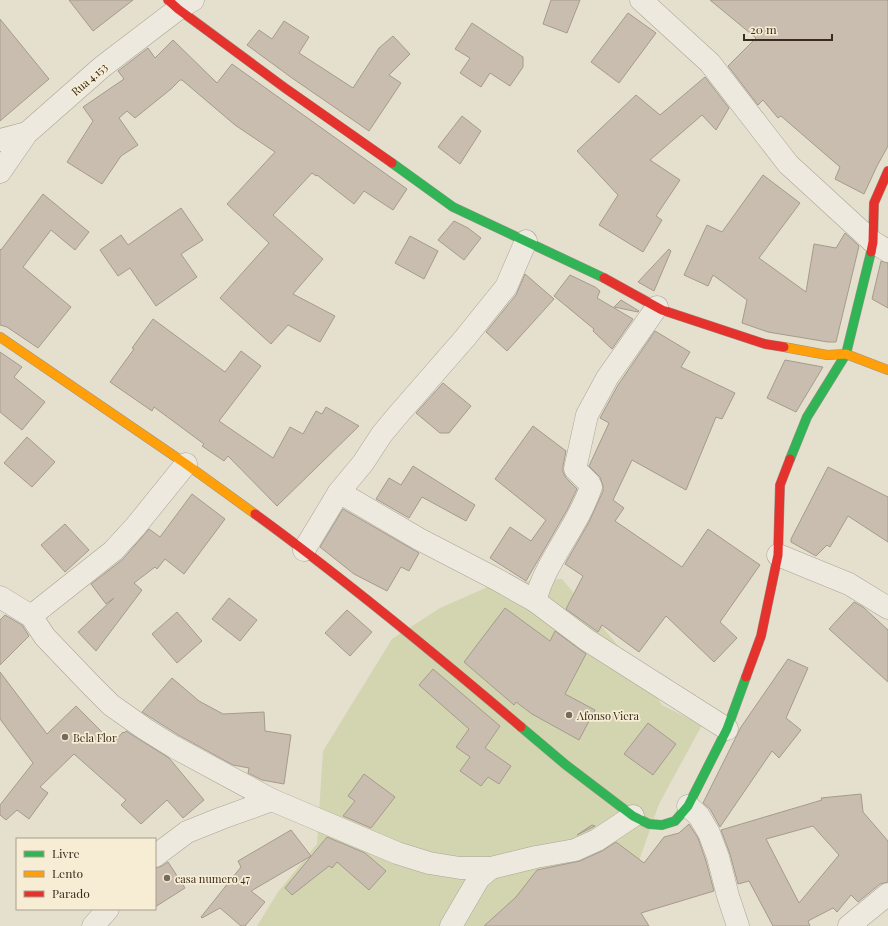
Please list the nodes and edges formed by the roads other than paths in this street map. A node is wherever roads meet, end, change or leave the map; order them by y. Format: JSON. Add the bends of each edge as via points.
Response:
{"nodes":[{"id":1,"x":640,"y":0,"type":"edge"},
{"id":2,"x":180,"y":3,"type":"edge"},
{"id":3,"x":27,"y":133,"type":"junction"},
{"id":4,"x":0,"y":140,"type":"edge"},
{"id":5,"x":888,"y":171,"type":"edge"},
{"id":6,"x":0,"y":172,"type":"edge"},
{"id":7,"x":526,"y":241,"type":"junction"},
{"id":8,"x":881,"y":246,"type":"edge"},
{"id":9,"x":657,"y":307,"type":"junction"},
{"id":10,"x":0,"y":337,"type":"edge"},
{"id":11,"x":846,"y":354,"type":"junction"},
{"id":12,"x":888,"y":370,"type":"edge"},
{"id":13,"x":186,"y":464,"type":"junction"},
{"id":14,"x":339,"y":492,"type":"junction"},
{"id":15,"x":304,"y":550,"type":"junction"},
{"id":16,"x":778,"y":555,"type":"junction"},
{"id":17,"x":0,"y":597,"type":"edge"},
{"id":18,"x":535,"y":601,"type":"junction"},
{"id":19,"x":888,"y":608,"type":"edge"},
{"id":20,"x":31,"y":616,"type":"junction"},
{"id":21,"x":727,"y":729,"type":"junction"},
{"id":22,"x":272,"y":800,"type":"junction"},
{"id":23,"x":688,"y":806,"type":"junction"},
{"id":24,"x":633,"y":816,"type":"junction"},
{"id":25,"x":156,"y":855,"type":"edge"},
{"id":26,"x":491,"y":868,"type":"junction"},
{"id":27,"x":888,"y":894,"type":"edge"},
{"id":28,"x":107,"y":910,"type":"edge"},
{"id":29,"x":93,"y":926,"type":"edge"},
{"id":30,"x":451,"y":926,"type":"edge"},
{"id":31,"x":738,"y":926,"type":"edge"},
{"id":32,"x":849,"y":926,"type":"edge"}],
"edges":[{"from":1,"to":8,"type":"street","via":[[710,63],[788,164]]},
{"from":2,"to":3,"type":"street","name":"Rua 4.153"},
{"from":2,"to":7,"type":"street","via":[[285,88],[453,207]]},
{"from":3,"to":4,"type":"street"},
{"from":3,"to":6,"type":"street","name":"Rua 4.153"},
{"from":5,"to":8,"type":"street","via":[[874,203]]},
{"from":7,"to":9,"type":"street","via":[[614,282]]},
{"from":7,"to":14,"type":"street","via":[[506,287],[396,416]]},
{"from":8,"to":11,"type":"street"},
{"from":9,"to":11,"type":"street","via":[[765,344],[827,355]]},
{"from":9,"to":18,"type":"street","via":[[607,378],[587,415],[575,469],[591,487],[539,586]]},
{"from":10,"to":13,"type":"street"},
{"from":11,"to":12,"type":"street"},
{"from":11,"to":16,"type":"street","via":[[807,417],[780,485]]},
{"from":13,"to":15,"type":"street"},
{"from":13,"to":20,"type":"street","via":[[113,551]]},
{"from":14,"to":15,"type":"street"},
{"from":14,"to":18,"type":"street","via":[[419,539]]},
{"from":15,"to":24,"type":"street","via":[[428,648],[561,761]]},
{"from":16,"to":19,"type":"street","via":[[849,584]]},
{"from":16,"to":21,"type":"street","via":[[761,636]]},
{"from":17,"to":20,"type":"street"},
{"from":18,"to":21,"type":"street","via":[[587,640]]},
{"from":20,"to":22,"type":"street","via":[[50,642],[111,705],[174,747]]},
{"from":21,"to":23,"type":"street"},
{"from":22,"to":25,"type":"street","via":[[187,832]]},
{"from":22,"to":26,"type":"street","via":[[429,863],[460,868]]},
{"from":23,"to":24,"type":"street","via":[[675,821],[662,825],[649,824]]},
{"from":23,"to":31,"type":"street","via":[[699,816],[710,833]]},
{"from":24,"to":26,"type":"street","via":[[597,840],[575,850]]},
{"from":26,"to":30,"type":"street","via":[[479,878]]},
{"from":27,"to":32,"type":"street"},
{"from":28,"to":29,"type":"street"}]}
